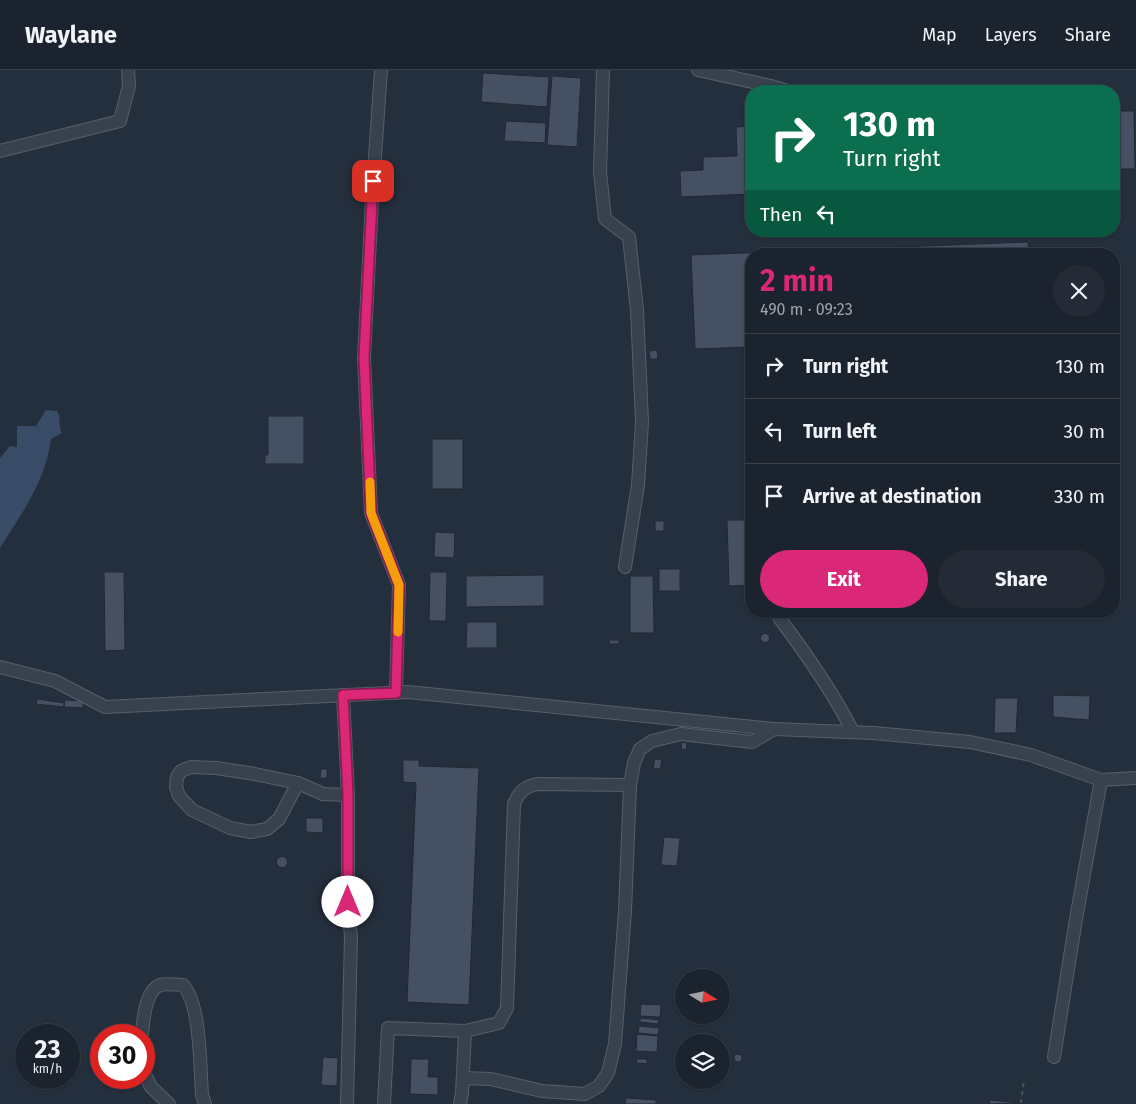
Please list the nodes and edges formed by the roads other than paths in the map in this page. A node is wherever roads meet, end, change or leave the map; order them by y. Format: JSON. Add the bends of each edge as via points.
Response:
{"nodes":[{"id":1,"x":128,"y":70,"type":"edge"},
{"id":2,"x":381,"y":70,"type":"edge"},
{"id":3,"x":603,"y":70,"type":"edge"},
{"id":4,"x":698,"y":70,"type":"edge"},
{"id":5,"x":766,"y":85,"type":"edge"},
{"id":6,"x":0,"y":151,"type":"edge"},
{"id":7,"x":625,"y":567,"type":"dead end"},
{"id":8,"x":780,"y":619,"type":"dead end"},
{"id":9,"x":0,"y":667,"type":"edge"},
{"id":10,"x":396,"y":693,"type":"junction"},
{"id":11,"x":343,"y":695,"type":"junction"},
{"id":12,"x":774,"y":728,"type":"junction"},
{"id":13,"x":852,"y":732,"type":"junction"},
{"id":14,"x":1136,"y":778,"type":"edge"},
{"id":15,"x":1101,"y":780,"type":"junction"},
{"id":16,"x":298,"y":783,"type":"junction"},
{"id":17,"x":630,"y":785,"type":"junction"},
{"id":18,"x":348,"y":795,"type":"junction"},
{"id":19,"x":143,"y":1024,"type":"edge"},
{"id":20,"x":465,"y":1031,"type":"junction"},
{"id":21,"x":1054,"y":1057,"type":"dead end"},
{"id":22,"x":463,"y":1078,"type":"junction"},
{"id":23,"x":153,"y":1089,"type":"edge"},
{"id":24,"x":169,"y":1104,"type":"edge"},
{"id":25,"x":205,"y":1104,"type":"edge"},
{"id":26,"x":348,"y":1104,"type":"edge"},
{"id":27,"x":384,"y":1104,"type":"edge"},
{"id":28,"x":460,"y":1104,"type":"edge"}],
"edges":[{"from":1,"to":6,"type":"street","via":[[128,86],[120,120]]},
{"from":2,"to":10,"type":"street","via":[[364,358],[371,513],[399,585]]},
{"from":3,"to":7,"type":"street","via":[[600,172],[605,219],[628,237],[637,310],[642,422],[638,485]]},
{"from":4,"to":5,"type":"street"},
{"from":8,"to":13,"type":"street","via":[[839,705]]},
{"from":9,"to":11,"type":"street","via":[[55,681],[105,707]]},
{"from":10,"to":11,"type":"street"},
{"from":10,"to":12,"type":"street"},
{"from":11,"to":18,"type":"street"},
{"from":12,"to":13,"type":"street"},
{"from":12,"to":17,"type":"street","via":[[752,742],[681,734],[652,741],[640,749]]},
{"from":13,"to":15,"type":"street","via":[[970,742],[1031,754]]},
{"from":14,"to":15,"type":"street"},
{"from":15,"to":21,"type":"street"},
{"from":16,"to":16,"type":"street","via":[[226,769],[191,767],[181,771],[176,788],[178,796],[192,810],[230,828],[251,832],[267,830],[279,819]]},
{"from":16,"to":18,"type":"street","via":[[322,794]]},
{"from":17,"to":20,"type":"street","via":[[537,784],[518,794],[514,804],[507,1008],[499,1023]]},
{"from":17,"to":22,"type":"street","via":[[615,1044],[608,1073],[599,1086],[585,1094],[542,1091],[491,1079]]},
{"from":18,"to":26,"type":"street","via":[[351,937]]},
{"from":19,"to":25,"type":"street","via":[[152,990],[161,985],[183,985],[189,991],[196,1017]]},
{"from":20,"to":22,"type":"street"},
{"from":20,"to":27,"type":"street","via":[[388,1028]]},
{"from":22,"to":28,"type":"street"},
{"from":23,"to":24,"type":"street"}]}
